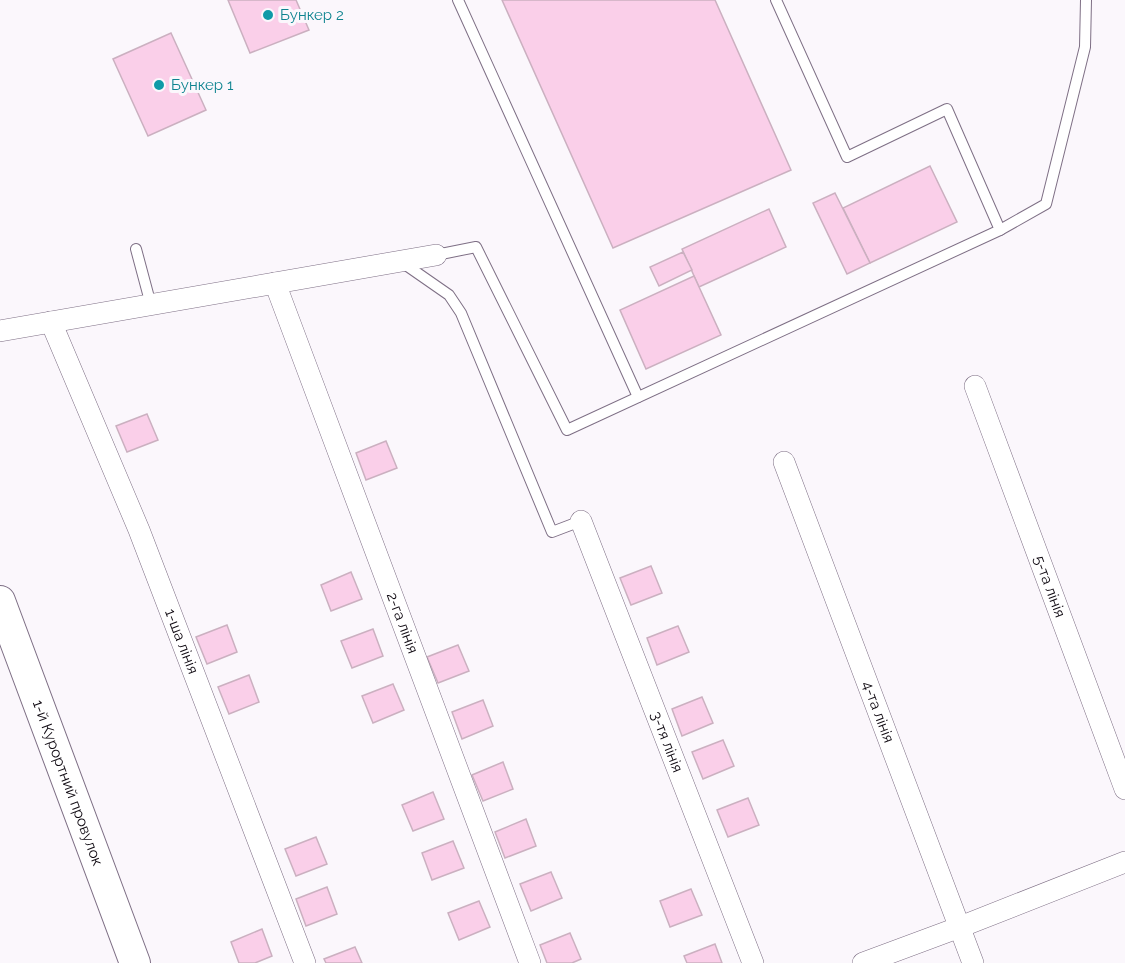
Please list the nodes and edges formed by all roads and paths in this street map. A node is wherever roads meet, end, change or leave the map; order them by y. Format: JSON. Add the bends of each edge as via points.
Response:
{"nodes":[{"id":1,"x":458,"y":0,"type":"edge"},
{"id":2,"x":776,"y":0,"type":"edge"},
{"id":3,"x":1086,"y":0,"type":"edge"},
{"id":4,"x":1000,"y":230,"type":"junction"},
{"id":5,"x":136,"y":249,"type":"dead end"},
{"id":6,"x":435,"y":255,"type":"joint"},
{"id":7,"x":401,"y":261,"type":"junction"},
{"id":8,"x":275,"y":283,"type":"junction"},
{"id":9,"x":151,"y":305,"type":"junction"},
{"id":10,"x":51,"y":322,"type":"junction"},
{"id":11,"x":0,"y":331,"type":"edge"},
{"id":12,"x":975,"y":386,"type":"dead end"},
{"id":13,"x":638,"y":397,"type":"junction"},
{"id":14,"x":784,"y":462,"type":"dead end"},
{"id":15,"x":581,"y":521,"type":"joint"},
{"id":16,"x":0,"y":600,"type":"edge"},
{"id":17,"x":1125,"y":789,"type":"edge"},
{"id":18,"x":1125,"y":862,"type":"edge"},
{"id":19,"x":960,"y":927,"type":"junction"},
{"id":20,"x":135,"y":963,"type":"edge"},
{"id":21,"x":305,"y":963,"type":"edge"},
{"id":22,"x":530,"y":963,"type":"edge"},
{"id":23,"x":753,"y":963,"type":"edge"},
{"id":24,"x":863,"y":963,"type":"edge"},
{"id":25,"x":973,"y":963,"type":"edge"}],
"edges":[{"from":1,"to":13,"type":"lane"},
{"from":2,"to":4,"type":"lane","via":[[848,157],[948,109]]},
{"from":3,"to":4,"type":"lane","via":[[1085,47],[1046,204]]},
{"from":4,"to":13,"type":"lane"},
{"from":5,"to":9,"type":"lane"},
{"from":6,"to":7,"type":"street"},
{"from":6,"to":13,"type":"lane","via":[[476,247],[567,430]]},
{"from":7,"to":8,"type":"street"},
{"from":7,"to":15,"type":"lane","via":[[449,295],[461,313],[552,532]]},
{"from":8,"to":9,"type":"street"},
{"from":8,"to":22,"type":"street","name":"2-га лінія"},
{"from":9,"to":10,"type":"street"},
{"from":10,"to":11,"type":"street"},
{"from":10,"to":21,"type":"street","name":"1-ша лінія","via":[[140,530]]},
{"from":12,"to":17,"type":"street","name":"5-та лінія"},
{"from":14,"to":19,"type":"street","name":"4-та лінія"},
{"from":15,"to":23,"type":"street","name":"3-тя лінія"},
{"from":16,"to":20,"type":"street","name":"1-й Курортний провулок"},
{"from":18,"to":19,"type":"street"},
{"from":19,"to":24,"type":"street"},
{"from":19,"to":25,"type":"street","name":"4-та лінія"}]}
